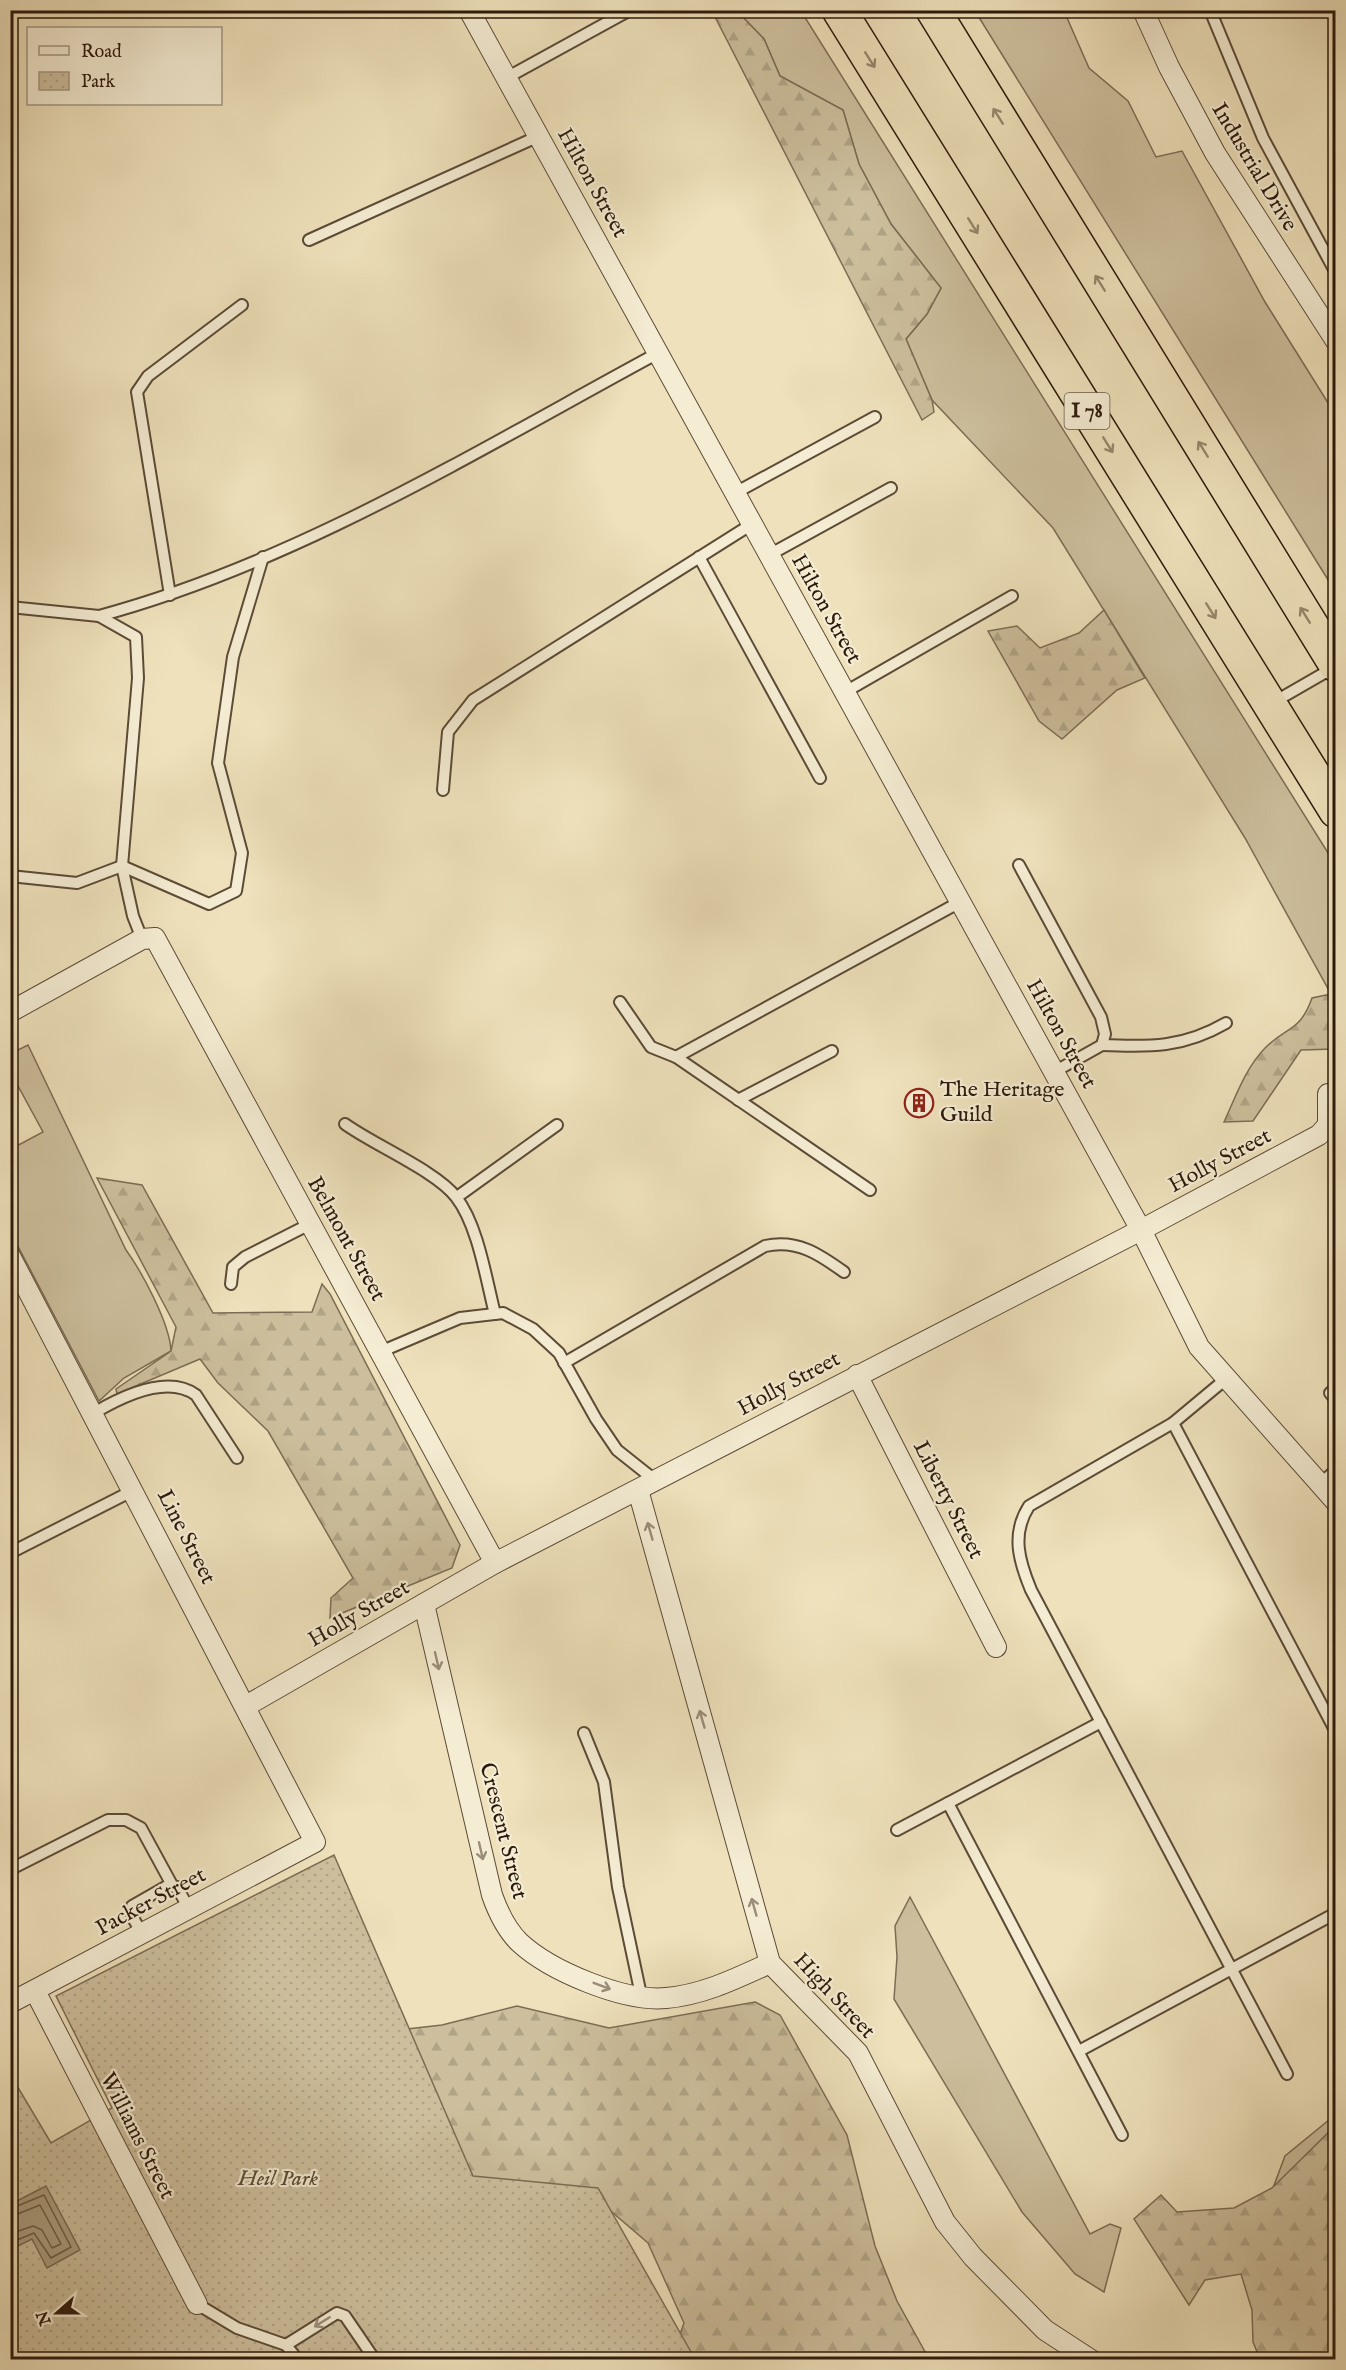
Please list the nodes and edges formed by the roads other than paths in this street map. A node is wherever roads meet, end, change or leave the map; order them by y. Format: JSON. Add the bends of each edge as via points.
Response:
{"nodes":[{"id":1,"x":469,"y":10,"type":"edge"},
{"id":2,"x":630,"y":10,"type":"edge"},
{"id":3,"x":839,"y":10,"type":"edge"},
{"id":4,"x":933,"y":10,"type":"edge"},
{"id":5,"x":1143,"y":10,"type":"edge"},
{"id":6,"x":1210,"y":10,"type":"edge"},
{"id":7,"x":506,"y":78,"type":"junction"},
{"id":8,"x":538,"y":136,"type":"junction"},
{"id":9,"x":309,"y":240,"type":"dead end"},
{"id":10,"x":1335,"y":273,"type":"edge"},
{"id":11,"x":242,"y":305,"type":"dead end"},
{"id":12,"x":1335,"y":341,"type":"edge"},
{"id":13,"x":658,"y":353,"type":"junction"},
{"id":14,"x":875,"y":417,"type":"dead end"},
{"id":15,"x":891,"y":488,"type":"dead end"},
{"id":16,"x":735,"y":493,"type":"junction"},
{"id":17,"x":752,"y":524,"type":"junction"},
{"id":18,"x":769,"y":555,"type":"junction"},
{"id":19,"x":263,"y":556,"type":"junction"},
{"id":20,"x":699,"y":557,"type":"junction"},
{"id":21,"x":170,"y":595,"type":"junction"},
{"id":22,"x":1012,"y":596,"type":"dead end"},
{"id":23,"x":10,"y":607,"type":"edge"},
{"id":24,"x":99,"y":616,"type":"junction"},
{"id":25,"x":1335,"y":665,"type":"edge"},
{"id":26,"x":845,"y":692,"type":"junction"},
{"id":27,"x":1269,"y":705,"type":"junction"},
{"id":28,"x":820,"y":778,"type":"dead end"},
{"id":29,"x":443,"y":790,"type":"dead end"},
{"id":30,"x":1335,"y":811,"type":"edge"},
{"id":31,"x":1019,"y":865,"type":"dead end"},
{"id":32,"x":122,"y":866,"type":"junction"},
{"id":33,"x":10,"y":876,"type":"edge"},
{"id":34,"x":960,"y":902,"type":"junction"},
{"id":35,"x":149,"y":938,"type":"junction"},
{"id":36,"x":620,"y":1002,"type":"dead end"},
{"id":37,"x":10,"y":1012,"type":"edge"},
{"id":38,"x":1226,"y":1023,"type":"dead end"},
{"id":39,"x":1102,"y":1045,"type":"junction"},
{"id":40,"x":832,"y":1051,"type":"dead end"},
{"id":41,"x":676,"y":1057,"type":"junction"},
{"id":42,"x":1054,"y":1072,"type":"junction"},
{"id":43,"x":1328,"y":1094,"type":"dead end"},
{"id":44,"x":738,"y":1100,"type":"junction"},
{"id":45,"x":345,"y":1124,"type":"dead end"},
{"id":46,"x":557,"y":1125,"type":"dead end"},
{"id":47,"x":870,"y":1190,"type":"dead end"},
{"id":48,"x":457,"y":1197,"type":"junction"},
{"id":49,"x":310,"y":1224,"type":"junction"},
{"id":50,"x":1141,"y":1230,"type":"junction"},
{"id":51,"x":10,"y":1256,"type":"edge"},
{"id":52,"x":844,"y":1272,"type":"dead end"},
{"id":53,"x":231,"y":1284,"type":"dead end"},
{"id":54,"x":495,"y":1314,"type":"junction"},
{"id":55,"x":380,"y":1352,"type":"junction"},
{"id":56,"x":564,"y":1363,"type":"junction"},
{"id":57,"x":857,"y":1375,"type":"junction"},
{"id":58,"x":1227,"y":1378,"type":"junction"},
{"id":59,"x":1335,"y":1388,"type":"edge"},
{"id":60,"x":1335,"y":1400,"type":"edge"},
{"id":61,"x":94,"y":1413,"type":"junction"},
{"id":62,"x":1173,"y":1423,"type":"junction"},
{"id":63,"x":237,"y":1458,"type":"dead end"},
{"id":64,"x":1335,"y":1470,"type":"edge"},
{"id":65,"x":656,"y":1481,"type":"junction"},
{"id":66,"x":1320,"y":1484,"type":"junction"},
{"id":67,"x":134,"y":1490,"type":"junction"},
{"id":68,"x":638,"y":1490,"type":"junction"},
{"id":69,"x":1335,"y":1502,"type":"edge"},
{"id":70,"x":10,"y":1553,"type":"edge"},
{"id":71,"x":495,"y":1563,"type":"junction"},
{"id":72,"x":424,"y":1604,"type":"junction"},
{"id":73,"x":996,"y":1647,"type":"dead end"},
{"id":74,"x":246,"y":1706,"type":"junction"},
{"id":75,"x":1101,"y":1722,"type":"junction"},
{"id":76,"x":1335,"y":1731,"type":"edge"},
{"id":77,"x":584,"y":1733,"type":"dead end"},
{"id":78,"x":948,"y":1803,"type":"junction"},
{"id":79,"x":897,"y":1830,"type":"dead end"},
{"id":80,"x":315,"y":1842,"type":"joint"},
{"id":81,"x":15,"y":1867,"type":"dead end"},
{"id":82,"x":172,"y":1884,"type":"junction"},
{"id":83,"x":189,"y":1909,"type":"junction"},
{"id":84,"x":1335,"y":1913,"type":"edge"},
{"id":85,"x":142,"y":1934,"type":"junction"},
{"id":86,"x":770,"y":1963,"type":"junction"},
{"id":87,"x":1232,"y":1969,"type":"junction"},
{"id":88,"x":35,"y":1991,"type":"junction"},
{"id":89,"x":641,"y":1995,"type":"junction"},
{"id":90,"x":10,"y":2003,"type":"edge"},
{"id":91,"x":1079,"y":2050,"type":"junction"},
{"id":92,"x":1287,"y":2074,"type":"dead end"},
{"id":93,"x":1122,"y":2135,"type":"dead end"},
{"id":94,"x":198,"y":2304,"type":"joint"},
{"id":95,"x":286,"y":2345,"type":"junction"},
{"id":96,"x":298,"y":2360,"type":"edge"},
{"id":97,"x":375,"y":2360,"type":"edge"},
{"id":98,"x":1091,"y":2360,"type":"edge"}],
"edges":[{"from":1,"to":7,"type":"street","name":"Hilton Street"},
{"from":2,"to":7,"type":"lane"},
{"from":3,"to":27,"type":"highway","number":"I 78","one_way":true},
{"from":25,"to":4,"type":"highway","one_way":true},
{"from":5,"to":12,"type":"street","name":"Industrial Drive","via":[[1215,153]]},
{"from":6,"to":10,"type":"lane","via":[[1263,138]]},
{"from":7,"to":8,"type":"street","name":"Hilton Street"},
{"from":8,"to":9,"type":"lane"},
{"from":8,"to":13,"type":"street","name":"Hilton Street"},
{"from":11,"to":21,"type":"lane","via":[[148,376],[137,392]]},
{"from":13,"to":16,"type":"street","name":"Hilton Street"},
{"from":13,"to":19,"type":"lane","via":[[356,515]]},
{"from":14,"to":16,"type":"lane"},
{"from":15,"to":18,"type":"lane"},
{"from":16,"to":17,"type":"street","name":"Hilton Street"},
{"from":17,"to":18,"type":"street","name":"Hilton Street"},
{"from":17,"to":20,"type":"lane"},
{"from":18,"to":26,"type":"street","name":"Hilton Street"},
{"from":19,"to":21,"type":"lane"},
{"from":19,"to":32,"type":"lane","via":[[233,657],[218,763],[242,853],[236,891],[209,904]]},
{"from":20,"to":28,"type":"lane"},
{"from":20,"to":29,"type":"lane","via":[[473,700],[448,732]]},
{"from":21,"to":24,"type":"lane"},
{"from":22,"to":26,"type":"lane"},
{"from":23,"to":24,"type":"lane"},
{"from":24,"to":32,"type":"lane","via":[[136,638],[138,678]]},
{"from":25,"to":27,"type":"lane"},
{"from":26,"to":34,"type":"street","name":"Hilton Street"},
{"from":27,"to":30,"type":"highway","number":"I 78"},
{"from":31,"to":39,"type":"lane","via":[[1101,1017],[1105,1034]]},
{"from":32,"to":33,"type":"lane","via":[[77,883]]},
{"from":32,"to":35,"type":"lane","via":[[133,916]]},
{"from":34,"to":41,"type":"lane"},
{"from":34,"to":42,"type":"street","name":"Hilton Street"},
{"from":35,"to":37,"type":"street"},
{"from":35,"to":49,"type":"street","name":"Belmont Street"},
{"from":36,"to":41,"type":"lane","via":[[651,1047]]},
{"from":38,"to":39,"type":"lane","via":[[1189,1041],[1160,1047]]},
{"from":39,"to":42,"type":"lane"},
{"from":40,"to":44,"type":"lane"},
{"from":41,"to":44,"type":"lane"},
{"from":42,"to":50,"type":"street","name":"Hilton Street"},
{"from":43,"to":50,"type":"street","name":"Holly Street","via":[[1328,1125],[1319,1135]]},
{"from":44,"to":47,"type":"lane"},
{"from":45,"to":48,"type":"lane"},
{"from":46,"to":48,"type":"lane"},
{"from":48,"to":54,"type":"lane","via":[[472,1229]]},
{"from":49,"to":53,"type":"lane","via":[[245,1257],[233,1267]]},
{"from":49,"to":55,"type":"street","name":"Belmont Street"},
{"from":50,"to":57,"type":"street","name":"Holly Street"},
{"from":50,"to":58,"type":"street","name":"Hilton Street","via":[[1199,1347]]},
{"from":51,"to":61,"type":"street","name":"Line Street"},
{"from":52,"to":56,"type":"lane","via":[[813,1250],[782,1242],[765,1246]]},
{"from":54,"to":55,"type":"lane","via":[[460,1318]]},
{"from":54,"to":56,"type":"lane","via":[[503,1313],[533,1329],[559,1353]]},
{"from":55,"to":71,"type":"street","name":"Belmont Street"},
{"from":56,"to":65,"type":"lane","via":[[617,1450]]},
{"from":57,"to":65,"type":"street","name":"Holly Street"},
{"from":57,"to":73,"type":"street","name":"Liberty Street"},
{"from":58,"to":62,"type":"lane"},
{"from":58,"to":66,"type":"street","name":"Hilton Street"},
{"from":59,"to":60,"type":"lane","via":[[1330,1393]]},
{"from":61,"to":63,"type":"lane","via":[[159,1387],[186,1388],[196,1395]]},
{"from":61,"to":67,"type":"street","name":"Line Street"},
{"from":62,"to":75,"type":"lane","via":[[1044,1496],[1029,1506],[1021,1518],[1019,1562]]},
{"from":62,"to":76,"type":"lane"},
{"from":64,"to":66,"type":"lane"},
{"from":65,"to":68,"type":"street","name":"Holly Street"},
{"from":66,"to":69,"type":"street","name":"Hilton Street"},
{"from":67,"to":70,"type":"lane"},
{"from":67,"to":74,"type":"street","name":"Line Street"},
{"from":68,"to":71,"type":"street","name":"Holly Street"},
{"from":86,"to":68,"type":"street","name":"High Street","one_way":true},
{"from":71,"to":72,"type":"street","name":"Holly Street"},
{"from":72,"to":74,"type":"street","name":"Holly Street"},
{"from":72,"to":89,"type":"street","name":"Crescent Street","one_way":true,"via":[[492,1895],[501,1917],[519,1942],[559,1970],[620,1992]]},
{"from":74,"to":80,"type":"street","name":"Line Street"},
{"from":75,"to":78,"type":"lane"},
{"from":75,"to":87,"type":"lane"},
{"from":77,"to":89,"type":"lane","via":[[604,1782],[618,1887]]},
{"from":78,"to":79,"type":"lane"},
{"from":78,"to":91,"type":"lane"},
{"from":80,"to":83,"type":"street","name":"Packer Street"},
{"from":81,"to":82,"type":"lane","via":[[108,1820],[126,1820],[141,1827]]},
{"from":82,"to":83,"type":"lane"},
{"from":82,"to":85,"type":"lane","via":[[132,1906],[132,1916]]},
{"from":83,"to":85,"type":"street","name":"Packer Street"},
{"from":84,"to":87,"type":"lane"},
{"from":85,"to":88,"type":"street","name":"Packer Street"},
{"from":86,"to":89,"type":"street","name":"Crescent Street","via":[[714,1988],[665,1998]]},
{"from":86,"to":98,"type":"street","name":"High Street","via":[[858,2053],[945,2222],[973,2257],[1045,2330]]},
{"from":87,"to":91,"type":"lane"},
{"from":87,"to":92,"type":"lane"},
{"from":88,"to":90,"type":"street","name":"Packer Street"},
{"from":88,"to":94,"type":"street","name":"Williams Street"},
{"from":91,"to":93,"type":"lane"},
{"from":94,"to":95,"type":"lane","via":[[237,2328]]},
{"from":95,"to":96,"type":"lane"},
{"from":97,"to":95,"type":"lane","one_way":true,"via":[[345,2316],[337,2313]]}]}
